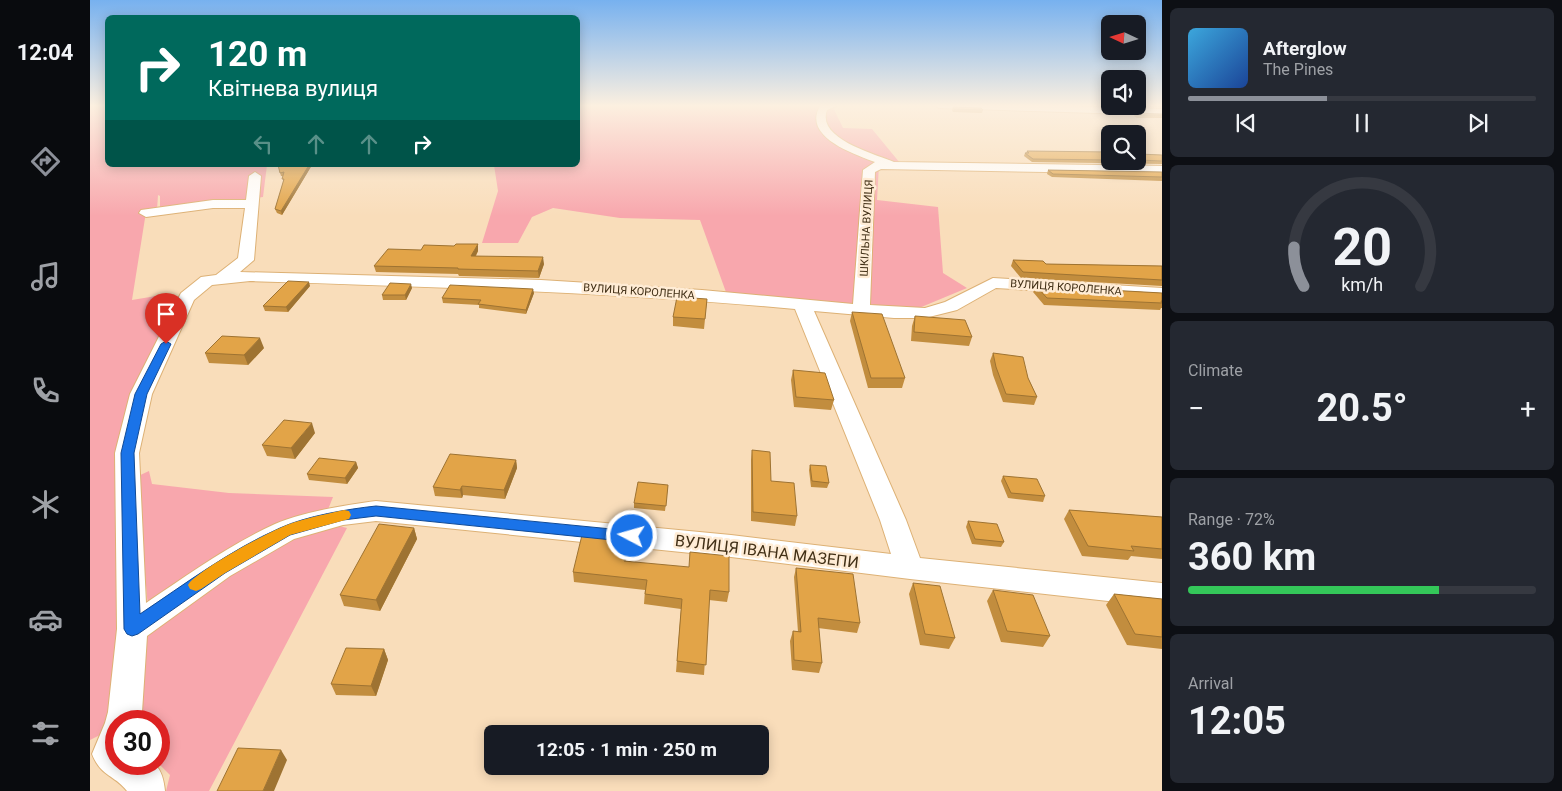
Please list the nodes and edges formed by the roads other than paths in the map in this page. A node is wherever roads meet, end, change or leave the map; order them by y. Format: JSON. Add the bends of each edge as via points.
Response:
{"nodes":[{"id":1,"x":839,"y":142,"type":"edge"},
{"id":2,"x":890,"y":164,"type":"junction"},
{"id":3,"x":1162,"y":170,"type":"edge"},
{"id":4,"x":255,"y":176,"type":"dead end"},
{"id":5,"x":252,"y":205,"type":"junction"},
{"id":6,"x":146,"y":213,"type":"dead end"},
{"id":7,"x":222,"y":278,"type":"junction"},
{"id":8,"x":1162,"y":293,"type":"edge"},
{"id":9,"x":803,"y":306,"type":"junction"},
{"id":10,"x":861,"y":310,"type":"junction"},
{"id":11,"x":910,"y":568,"type":"junction"},
{"id":12,"x":1162,"y":595,"type":"edge"},
{"id":13,"x":132,"y":629,"type":"junction"},
{"id":14,"x":125,"y":710,"type":"edge"},
{"id":15,"x":138,"y":775,"type":"edge"},
{"id":16,"x":146,"y":791,"type":"edge"}],
"edges":[{"from":1,"to":2,"type":"street"},
{"from":2,"to":3,"type":"street","name":"ШКІЛЬНА ВУЛИЦЯ"},
{"from":2,"to":10,"type":"street","name":"ШКІЛЬНА ВУЛИЦЯ","via":[[869,170]]},
{"from":4,"to":5,"type":"street"},
{"from":5,"to":6,"type":"street","via":[[208,205]]},
{"from":5,"to":7,"type":"street","via":[[246,260]]},
{"from":7,"to":9,"type":"street","name":"ВУЛИЦЯ КОРОЛЕНКА","via":[[541,285],[702,295]]},
{"from":7,"to":13,"type":"street","via":[[207,281],[187,297],[141,394],[127,453]]},
{"from":8,"to":10,"type":"street","name":"ВУЛИЦЯ КОРОЛЕНКА","via":[[993,283],[951,306],[925,312]]},
{"from":9,"to":10,"type":"street","name":"ВУЛИЦЯ КОРОЛЕНКА"},
{"from":9,"to":11,"type":"street"},
{"from":11,"to":12,"type":"street","name":"ВУЛИЦЯ ІВАНА МАЗЕПИ"},
{"from":11,"to":13,"type":"street","name":"ВУЛИЦЯ ІВАНА МАЗЕПИ","via":[[731,546],[376,511],[343,515],[286,531],[220,568]]},
{"from":13,"to":14,"type":"street"},
{"from":15,"to":16,"type":"street","via":[[145,780]]}]}
